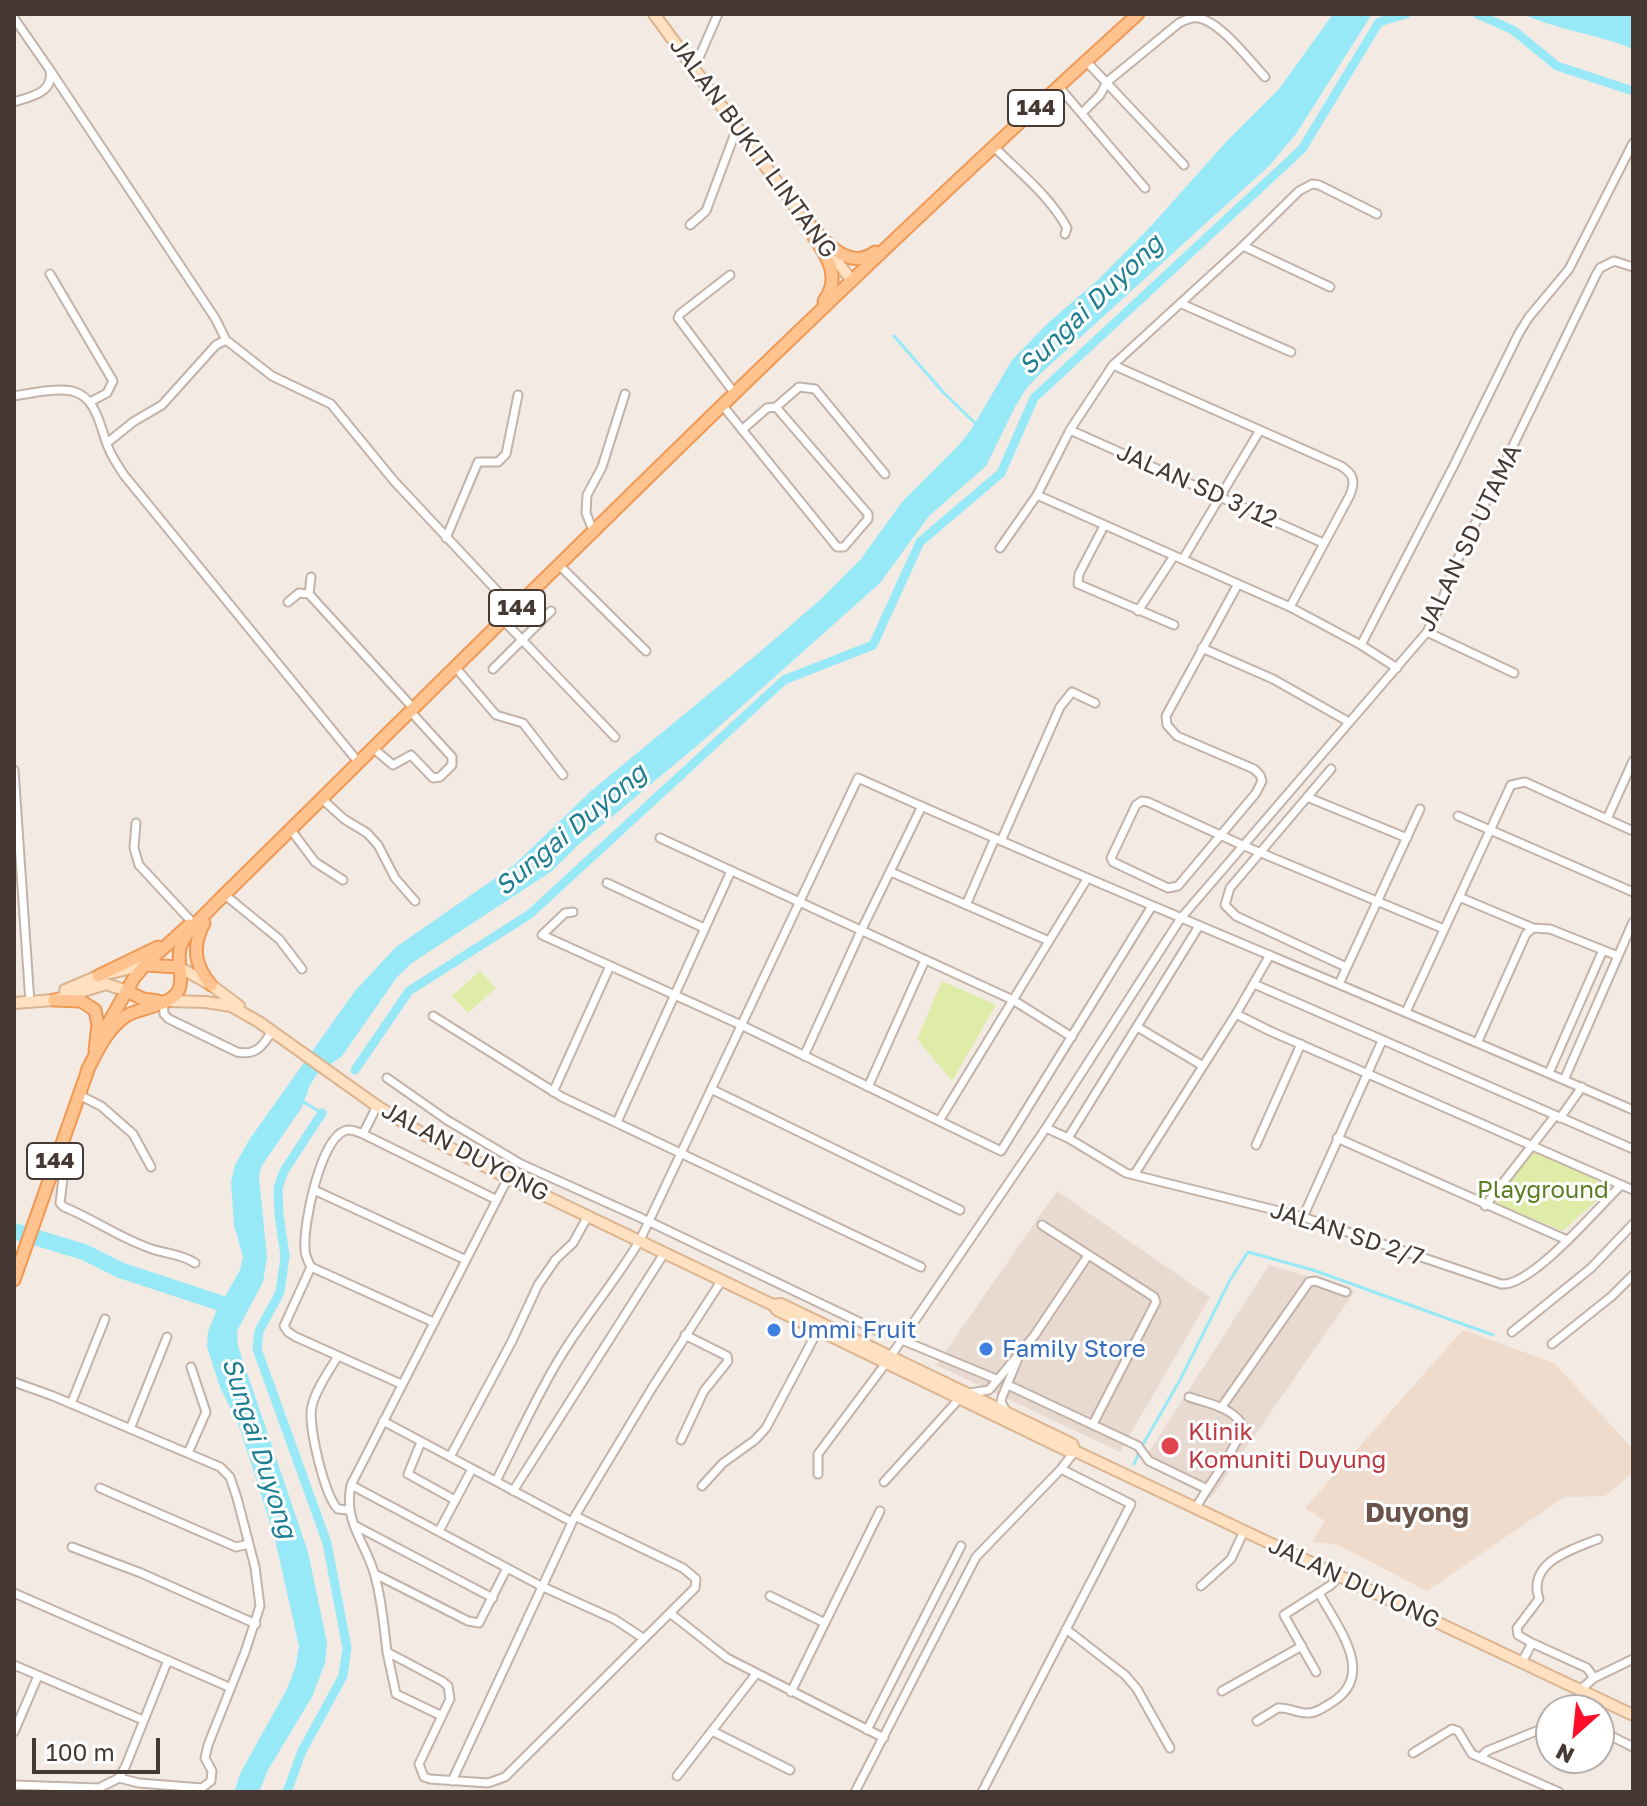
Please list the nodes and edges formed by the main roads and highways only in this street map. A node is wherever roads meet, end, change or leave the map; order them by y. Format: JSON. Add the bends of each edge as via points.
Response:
{"nodes":[{"id":1,"x":654,"y":14,"type":"edge"},
{"id":2,"x":1138,"y":14,"type":"edge"},
{"id":3,"x":799,"y":213,"type":"junction"},
{"id":4,"x":918,"y":218,"type":"junction"},
{"id":5,"x":852,"y":281,"type":"junction"},
{"id":6,"x":809,"y":321,"type":"junction"},
{"id":7,"x":221,"y":898,"type":"junction"},
{"id":8,"x":177,"y":935,"type":"junction"},
{"id":9,"x":145,"y":965,"type":"junction"},
{"id":10,"x":179,"y":967,"type":"junction"},
{"id":11,"x":98,"y":976,"type":"junction"},
{"id":12,"x":211,"y":985,"type":"junction"},
{"id":13,"x":127,"y":991,"type":"junction"},
{"id":14,"x":54,"y":1000,"type":"junction"},
{"id":15,"x":163,"y":1001,"type":"junction"},
{"id":16,"x":34,"y":1002,"type":"junction"},
{"id":17,"x":14,"y":1003,"type":"edge"},
{"id":18,"x":259,"y":1022,"type":"junction"},
{"id":19,"x":94,"y":1051,"type":"junction"},
{"id":20,"x":87,"y":1071,"type":"junction"},
{"id":21,"x":14,"y":1280,"type":"edge"},
{"id":22,"x":773,"y":1305,"type":"junction"},
{"id":23,"x":888,"y":1360,"type":"junction"},
{"id":24,"x":963,"y":1396,"type":"junction"},
{"id":25,"x":1075,"y":1451,"type":"junction"},
{"id":26,"x":1633,"y":1715,"type":"edge"}],
"edges":[{"from":1,"to":3,"type":"main road","name":"JALAN BUKIT LINTANG"},
{"from":2,"to":4,"type":"main road","number":"144"},
{"from":3,"to":4,"type":"main road","via":[[850,259],[870,256]]},
{"from":3,"to":5,"type":"main road","name":"JALAN BUKIT LINTANG"},
{"from":3,"to":6,"type":"main road","via":[[834,272],[831,292]]},
{"from":4,"to":5,"type":"main road","number":"144"},
{"from":5,"to":6,"type":"main road","number":"144"},
{"from":6,"to":7,"type":"main road","number":"144"},
{"from":7,"to":8,"type":"main road","number":"144"},
{"from":7,"to":10,"type":"main road","number":"144","via":[[186,935]]},
{"from":7,"to":12,"type":"main road","via":[[203,923],[196,945],[198,967]]},
{"from":8,"to":9,"type":"main road","number":"144"},
{"from":8,"to":11,"type":"main road"},
{"from":9,"to":10,"type":"main road","number":"144"},
{"from":9,"to":11,"type":"main road","number":"144"},
{"from":9,"to":13,"type":"main road","number":"144"},
{"from":10,"to":12,"type":"main road"},
{"from":10,"to":15,"type":"main road","number":"144","via":[[177,992]]},
{"from":11,"to":16,"type":"main road"},
{"from":12,"to":18,"type":"main road"},
{"from":13,"to":14,"type":"main road","via":[[106,984]]},
{"from":13,"to":15,"type":"main road"},
{"from":13,"to":19,"type":"main road","number":"144"},
{"from":14,"to":16,"type":"main road"},
{"from":14,"to":19,"type":"main road","via":[[81,1001],[95,1010]]},
{"from":15,"to":18,"type":"main road","name":"JALAN DUYONG","via":[[220,1003]]},
{"from":15,"to":20,"type":"main road","number":"144","via":[[116,1024]]},
{"from":16,"to":17,"type":"main road"},
{"from":18,"to":22,"type":"main road","name":"JALAN DUYONG","via":[[377,1106],[508,1178]]},
{"from":19,"to":20,"type":"main road","number":"144"},
{"from":20,"to":21,"type":"main road","number":"144"},
{"from":22,"to":23,"type":"main road","name":"JALAN DUYONG"},
{"from":22,"to":23,"type":"main road","name":"JALAN DUYONG","via":[[781,1304]]},
{"from":23,"to":24,"type":"main road","name":"JALAN DUYONG"},
{"from":24,"to":25,"type":"main road","name":"JALAN DUYONG"},
{"from":24,"to":25,"type":"main road","name":"JALAN DUYONG","via":[[1072,1444]]},
{"from":25,"to":26,"type":"main road","name":"JALAN DUYONG"}]}
